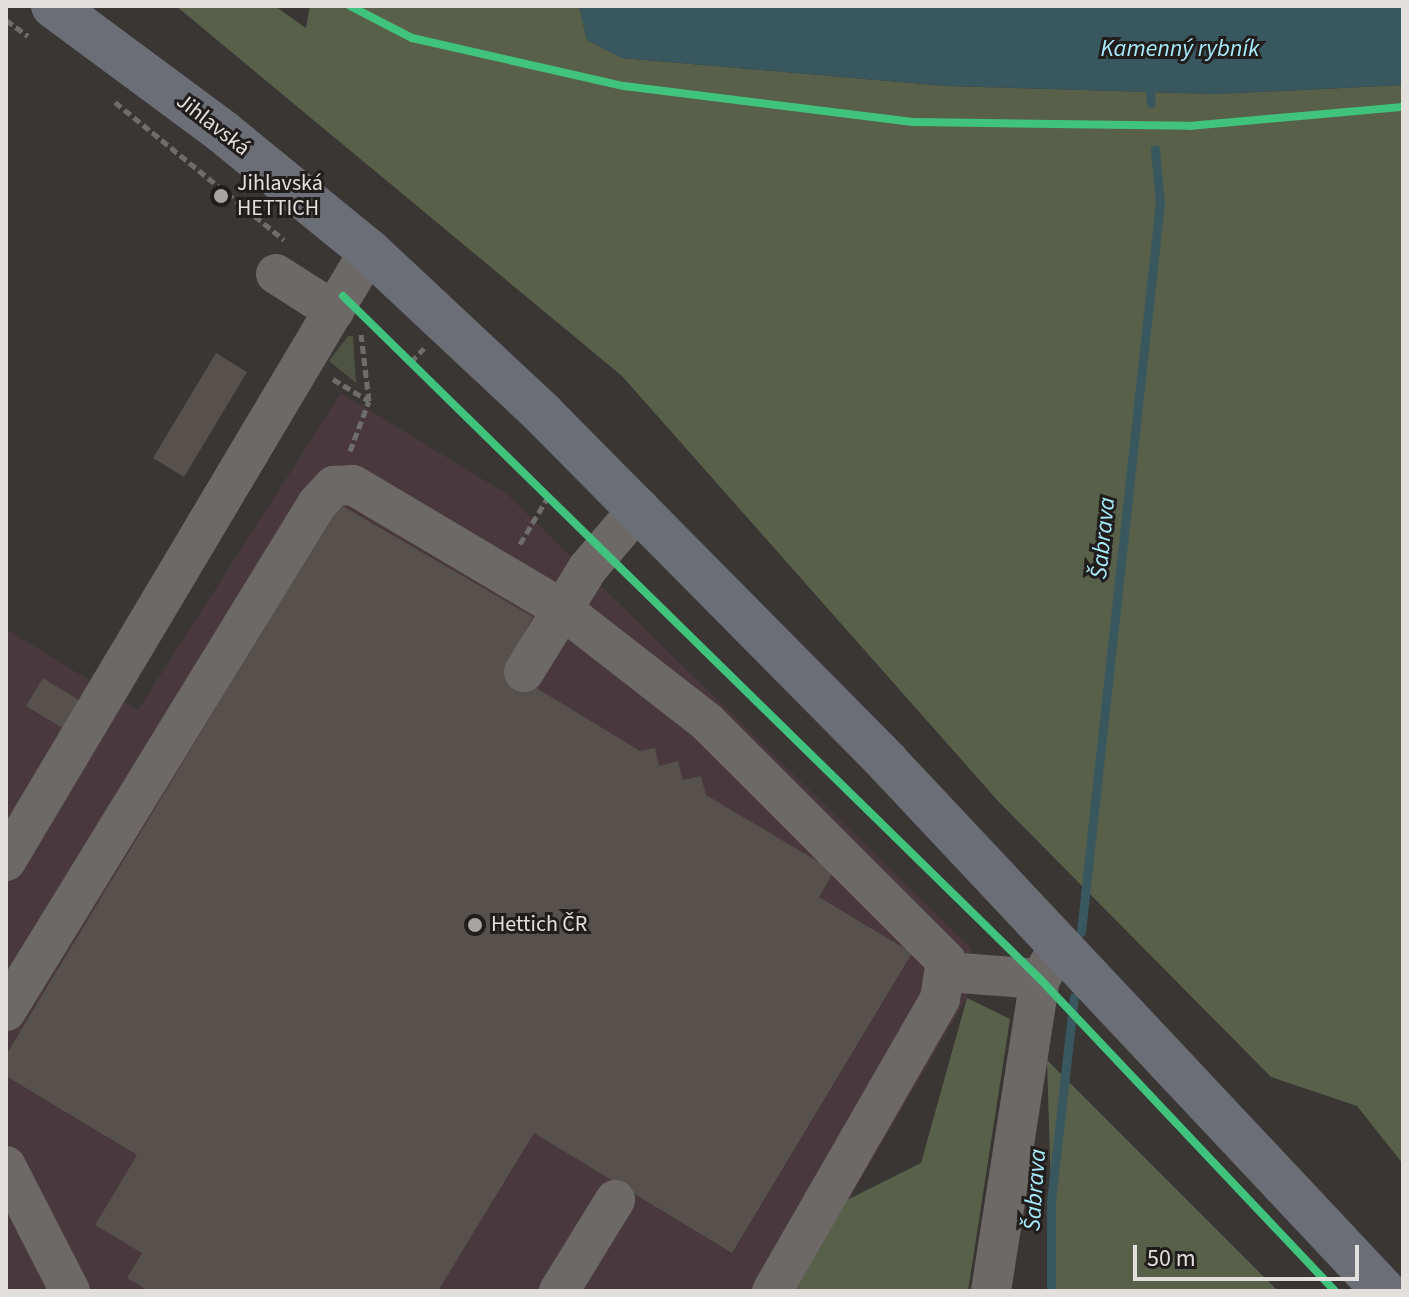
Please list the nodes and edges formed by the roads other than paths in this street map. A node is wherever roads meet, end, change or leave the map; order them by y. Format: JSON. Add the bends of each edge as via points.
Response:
{"nodes":[{"id":1,"x":46,"y":26,"type":"edge"},
{"id":2,"x":369,"y":251,"type":"junction"},
{"id":3,"x":283,"y":259,"type":"road end"},
{"id":4,"x":346,"y":316,"type":"junction"},
{"id":5,"x":639,"y":508,"type":"junction"},
{"id":6,"x":562,"y":609,"type":"junction"},
{"id":7,"x":524,"y":672,"type":"dead end"},
{"id":8,"x":6,"y":861,"type":"edge"},
{"id":9,"x":1050,"y":963,"type":"junction"},
{"id":10,"x":947,"y":972,"type":"junction"},
{"id":11,"x":6,"y":1011,"type":"edge"},
{"id":12,"x":6,"y":1166,"type":"edge"},
{"id":13,"x":615,"y":1200,"type":"dead end"},
{"id":14,"x":70,"y":1291,"type":"edge"},
{"id":15,"x":559,"y":1291,"type":"edge"},
{"id":16,"x":772,"y":1291,"type":"edge"},
{"id":17,"x":991,"y":1291,"type":"edge"},
{"id":18,"x":1384,"y":1291,"type":"edge"}],
"edges":[{"from":1,"to":2,"type":"main road","name":"Jihlavská","via":[[223,132]]},
{"from":2,"to":4,"type":"lane"},
{"from":2,"to":5,"type":"main road","name":"Jihlavská"},
{"from":3,"to":4,"type":"lane"},
{"from":4,"to":8,"type":"lane"},
{"from":5,"to":6,"type":"lane"},
{"from":5,"to":9,"type":"main road","name":"Jihlavská"},
{"from":6,"to":7,"type":"lane"},
{"from":6,"to":10,"type":"lane","via":[[723,736],[939,951]]},
{"from":6,"to":11,"type":"lane","via":[[363,490],[342,483],[317,504]]},
{"from":9,"to":10,"type":"lane"},
{"from":9,"to":17,"type":"lane"},
{"from":9,"to":18,"type":"main road","name":"Jihlavská"},
{"from":10,"to":16,"type":"lane","via":[[940,999]]},
{"from":12,"to":14,"type":"lane"},
{"from":13,"to":15,"type":"lane"}]}
